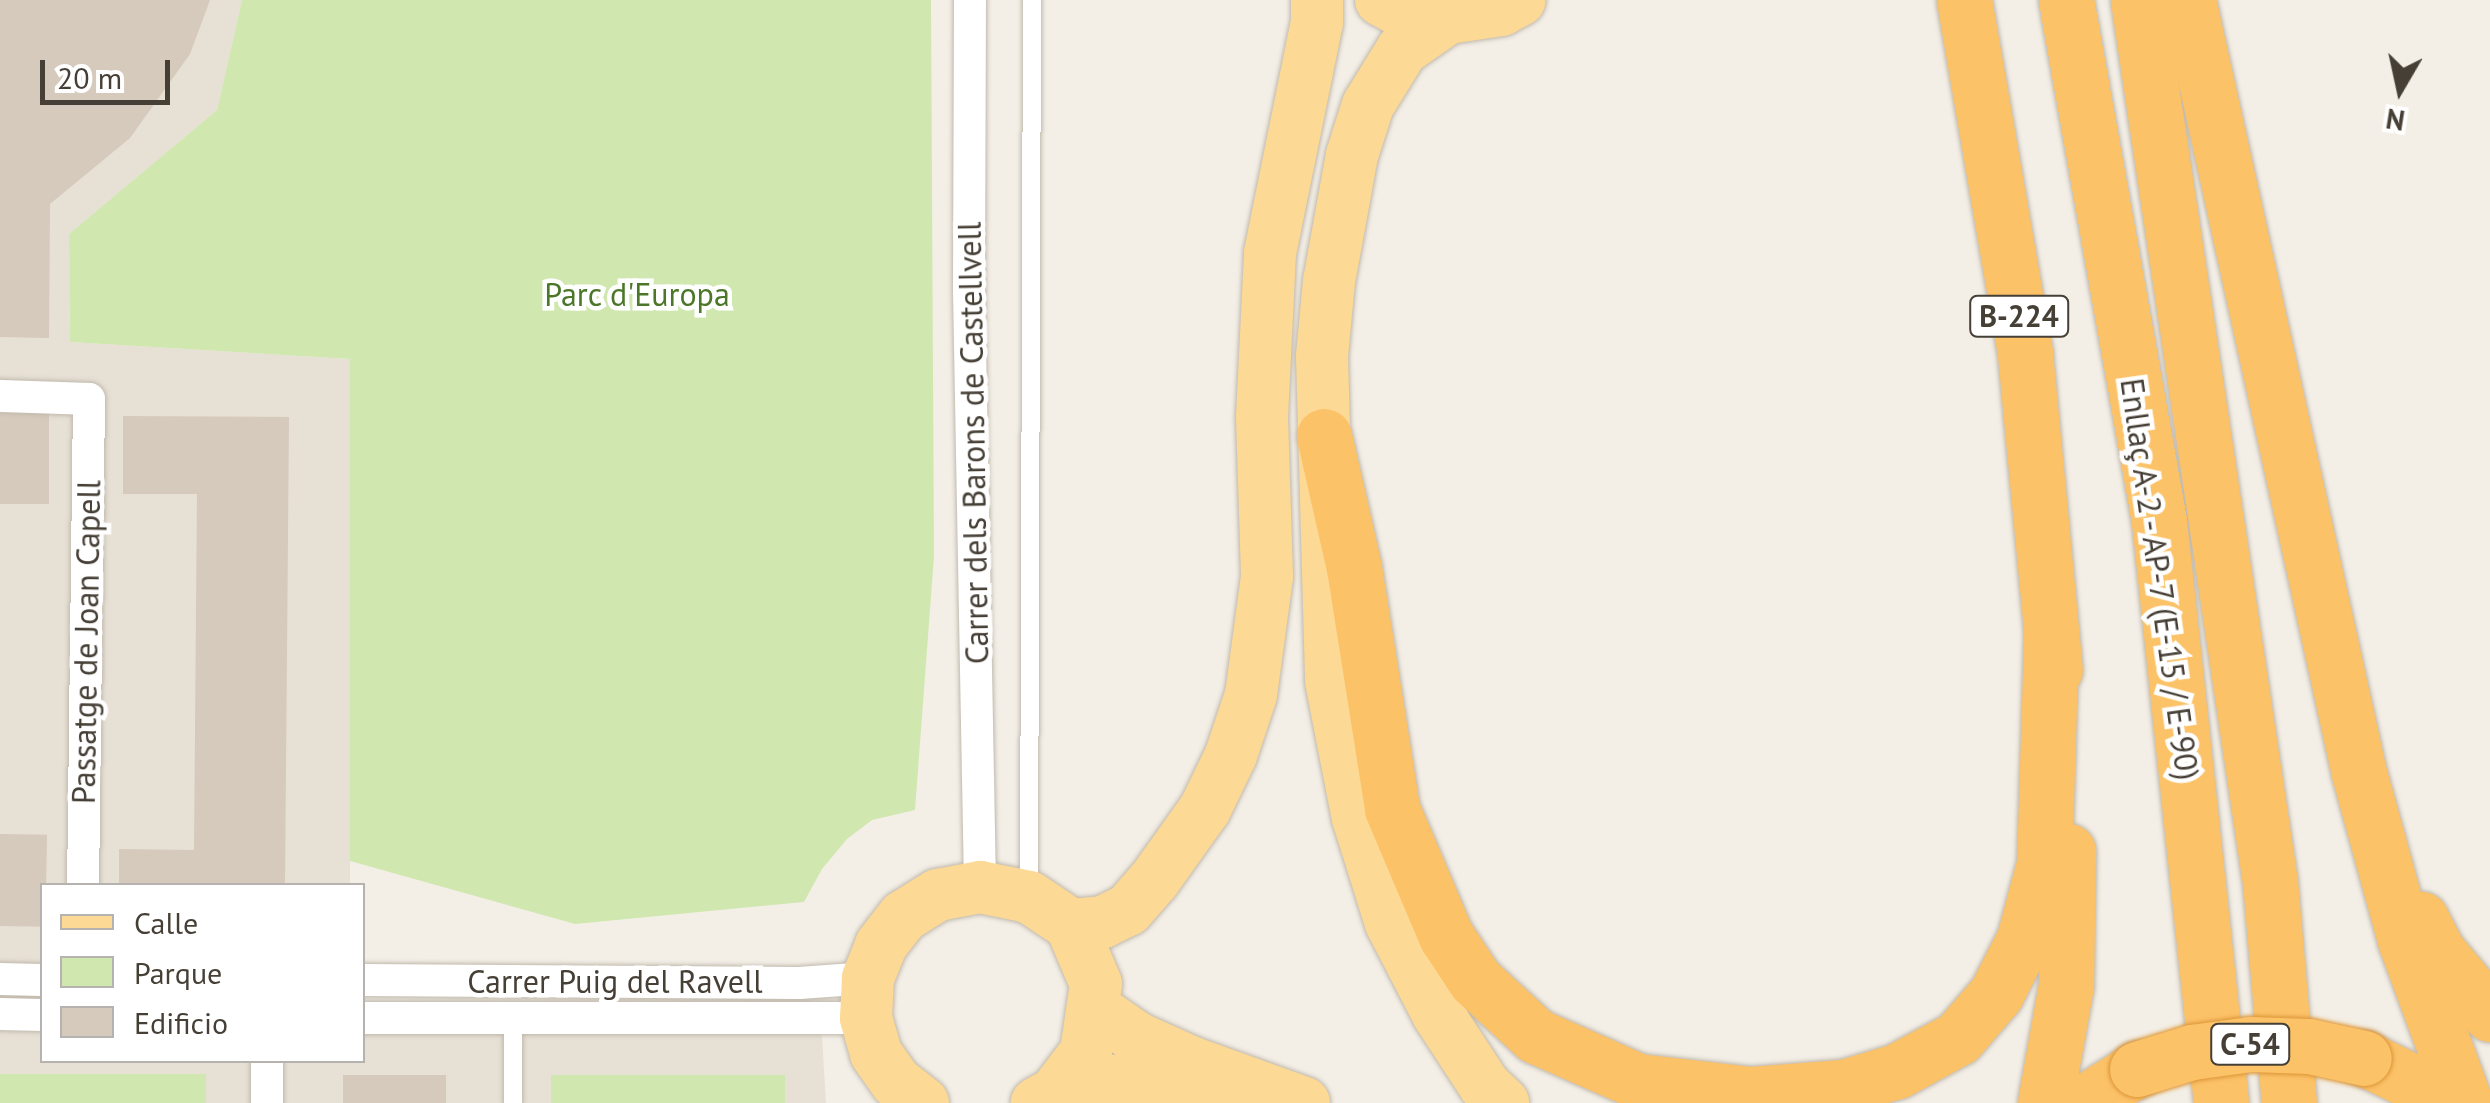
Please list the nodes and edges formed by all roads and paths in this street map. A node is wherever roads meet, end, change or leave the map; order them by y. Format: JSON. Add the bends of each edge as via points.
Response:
{"nodes":[{"id":1,"x":970,"y":0,"type":"edge"},
{"id":2,"x":1032,"y":0,"type":"edge"},
{"id":3,"x":1317,"y":0,"type":"edge"},
{"id":4,"x":1381,"y":0,"type":"edge"},
{"id":5,"x":1520,"y":0,"type":"edge"},
{"id":6,"x":1964,"y":0,"type":"edge"},
{"id":7,"x":2066,"y":0,"type":"edge"},
{"id":8,"x":2138,"y":0,"type":"edge"},
{"id":9,"x":2188,"y":0,"type":"edge"},
{"id":10,"x":1448,"y":18,"type":"junction"},
{"id":11,"x":0,"y":396,"type":"edge"},
{"id":12,"x":1324,"y":436,"type":"junction"},
{"id":13,"x":2052,"y":636,"type":"junction"},
{"id":14,"x":2359,"y":774,"type":"junction"},
{"id":15,"x":83,"y":883,"type":"edge"},
{"id":16,"x":1027,"y":903,"type":"junction"},
{"id":17,"x":0,"y":979,"type":"edge"},
{"id":18,"x":40,"y":980,"type":"edge"},
{"id":19,"x":365,"y":980,"type":"edge"},
{"id":20,"x":867,"y":998,"type":"junction"},
{"id":21,"x":1095,"y":1009,"type":"junction"},
{"id":22,"x":0,"y":1014,"type":"edge"},
{"id":23,"x":2490,"y":1014,"type":"edge"},
{"id":24,"x":40,"y":1015,"type":"edge"},
{"id":25,"x":365,"y":1018,"type":"edge"},
{"id":26,"x":513,"y":1018,"type":"junction"},
{"id":27,"x":267,"y":1063,"type":"edge"},
{"id":28,"x":1054,"y":1090,"type":"edge"},
{"id":29,"x":267,"y":1103,"type":"edge"},
{"id":30,"x":513,"y":1103,"type":"edge"},
{"id":31,"x":923,"y":1103,"type":"edge"},
{"id":32,"x":1202,"y":1103,"type":"edge"},
{"id":33,"x":1304,"y":1103,"type":"edge"},
{"id":34,"x":1503,"y":1103,"type":"edge"},
{"id":35,"x":2045,"y":1103,"type":"edge"},
{"id":36,"x":2083,"y":1103,"type":"edge"},
{"id":37,"x":2221,"y":1103,"type":"edge"},
{"id":38,"x":2289,"y":1103,"type":"edge"},
{"id":39,"x":2456,"y":1103,"type":"edge"},
{"id":40,"x":2466,"y":1103,"type":"edge"}],
"edges":[{"from":1,"to":16,"type":"street","name":"Carrer dels Barons de Castellvell","via":[[969,291]]},
{"from":2,"to":16,"type":"lane"},
{"from":3,"to":16,"type":"main road","via":[[1270,253],[1262,418],[1267,576],[1251,695],[1205,809],[1128,910],[1104,922]]},
{"from":4,"to":10,"type":"main road"},
{"from":5,"to":10,"type":"main road","via":[[1501,10]]},
{"from":6,"to":13,"type":"highway","number":"B-224","via":[[2026,354]]},
{"from":7,"to":37,"type":"highway","name":"Enllaç A-2 - AP-7 (E-15 / E-90)","via":[[2159,522]]},
{"from":8,"to":38,"type":"highway","name":"Enllaç A-2 - AP-7 (E-15 / E-90)","via":[[2270,882]]},
{"from":9,"to":14,"type":"highway"},
{"from":10,"to":12,"type":"main road","via":[[1402,50],[1378,86],[1352,155],[1329,281]]},
{"from":11,"to":15,"type":"street","name":"Passatge de Joan Capell","via":[[90,399]]},
{"from":12,"to":13,"type":"highway","via":[[1354,568],[1392,809],[1446,936],[1476,980],[1536,1036],[1638,1081],[1751,1094],[1844,1087],[1898,1072],[1958,1038],[1996,994],[2024,939],[2044,864]]},
{"from":12,"to":34,"type":"main road","via":[[1331,681],[1358,818],[1399,938],[1438,1014]]},
{"from":13,"to":35,"type":"highway","via":[[2068,823],[2066,985]]},
{"from":14,"to":23,"type":"highway","via":[[2438,952]]},
{"from":14,"to":40,"type":"highway","via":[[2405,940]]},
{"from":16,"to":20,"type":"main road","via":[[938,895],[904,916],[880,945]]},
{"from":16,"to":21,"type":"main road","via":[[1096,984]]},
{"from":17,"to":18,"type":"street"},
{"from":19,"to":20,"type":"street","name":"Carrer Puig del Ravell","via":[[799,983]]},
{"from":20,"to":26,"type":"street","name":"Carrer Puig del Ravell"},
{"from":20,"to":31,"type":"main road","via":[[876,1054]]},
{"from":21,"to":28,"type":"main road","via":[[1086,1052]]},
{"from":21,"to":33,"type":"main road","via":[[1165,1050]]},
{"from":22,"to":24,"type":"street"},
{"from":25,"to":26,"type":"street","name":"Carrer Puig del Ravell"},
{"from":26,"to":30,"type":"lane"},
{"from":27,"to":29,"type":"street"},
{"from":28,"to":32,"type":"main road","via":[[1150,1084]]},
{"from":36,"to":39,"type":"highway","name":"C-54","number":"C-54","bridge":true,"via":[[2138,1069],[2250,1044],[2309,1046],[2364,1058]]}]}
